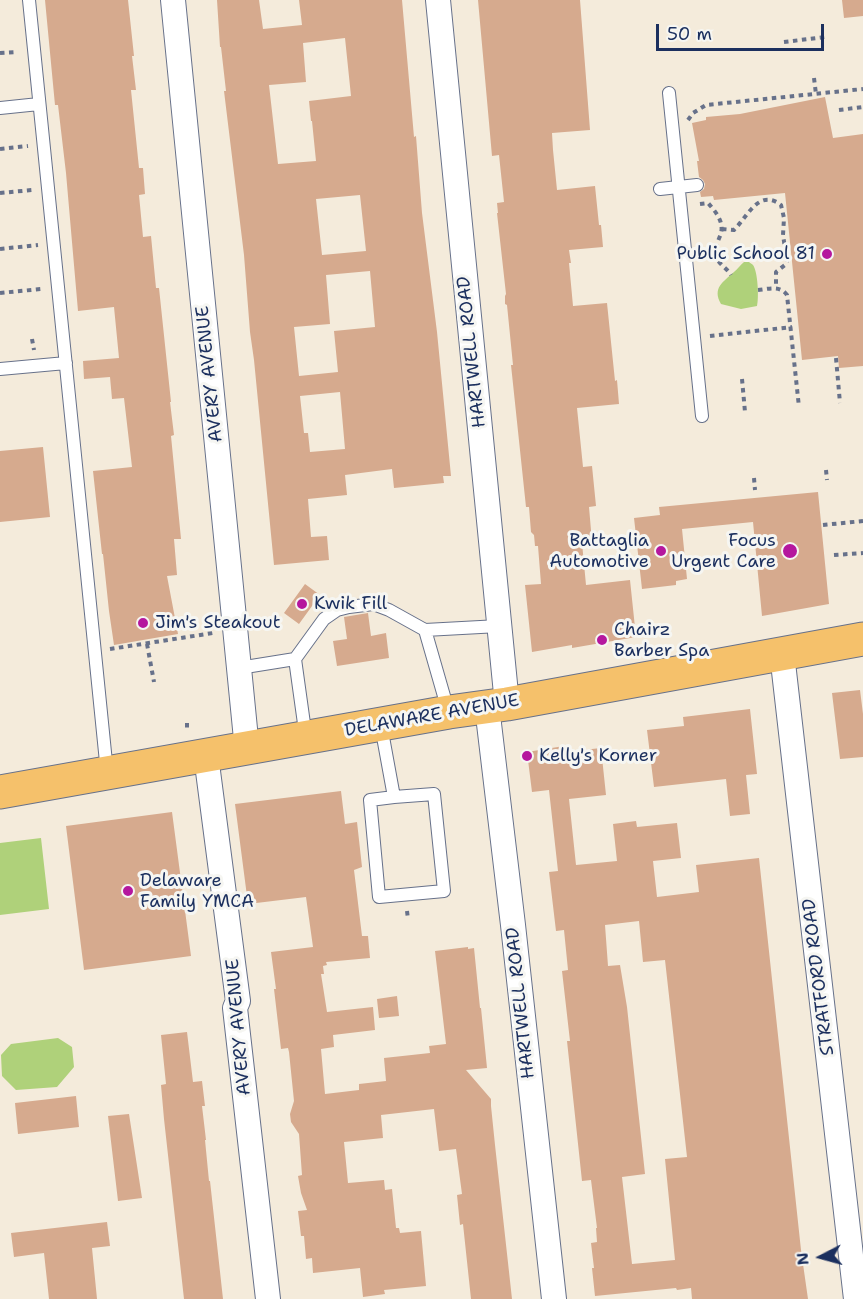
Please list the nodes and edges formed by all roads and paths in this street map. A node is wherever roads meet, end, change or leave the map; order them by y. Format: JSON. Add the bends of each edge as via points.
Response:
{"nodes":[{"id":1,"x":29,"y":0,"type":"edge"},
{"id":2,"x":172,"y":0,"type":"edge"},
{"id":3,"x":438,"y":0,"type":"edge"},
{"id":4,"x":825,"y":37,"type":"dead end"},
{"id":5,"x":784,"y":42,"type":"dead end"},
{"id":6,"x":23,"y":51,"type":"dead end"},
{"id":7,"x":0,"y":53,"type":"edge"},
{"id":8,"x":814,"y":78,"type":"dead end"},
{"id":9,"x":863,"y":89,"type":"edge"},
{"id":10,"x":669,"y":93,"type":"dead end"},
{"id":11,"x":816,"y":94,"type":"junction"},
{"id":12,"x":39,"y":104,"type":"junction"},
{"id":13,"x":0,"y":108,"type":"edge"},
{"id":14,"x":863,"y":108,"type":"edge"},
{"id":15,"x":839,"y":110,"type":"dead end"},
{"id":16,"x":693,"y":113,"type":"dead end"},
{"id":17,"x":33,"y":145,"type":"dead end"},
{"id":18,"x":0,"y":149,"type":"edge"},
{"id":19,"x":697,"y":185,"type":"dead end"},
{"id":20,"x":678,"y":187,"type":"junction"},
{"id":21,"x":38,"y":189,"type":"dead end"},
{"id":22,"x":660,"y":189,"type":"dead end"},
{"id":23,"x":0,"y":193,"type":"edge"},
{"id":24,"x":701,"y":203,"type":"dead end"},
{"id":25,"x":722,"y":229,"type":"junction"},
{"id":26,"x":43,"y":244,"type":"dead end"},
{"id":27,"x":0,"y":249,"type":"edge"},
{"id":28,"x":731,"y":275,"type":"dead end"},
{"id":29,"x":776,"y":288,"type":"junction"},
{"id":30,"x":29,"y":290,"type":"dead end"},
{"id":31,"x":758,"y":290,"type":"dead end"},
{"id":32,"x":0,"y":293,"type":"edge"},
{"id":33,"x":792,"y":327,"type":"junction"},
{"id":34,"x":706,"y":337,"type":"dead end"},
{"id":35,"x":836,"y":358,"type":"dead end"},
{"id":36,"x":66,"y":363,"type":"junction"},
{"id":37,"x":0,"y":369,"type":"edge"},
{"id":38,"x":742,"y":379,"type":"dead end"},
{"id":39,"x":840,"y":403,"type":"dead end"},
{"id":40,"x":799,"y":407,"type":"dead end"},
{"id":41,"x":745,"y":412,"type":"dead end"},
{"id":42,"x":702,"y":416,"type":"dead end"},
{"id":43,"x":826,"y":470,"type":"dead end"},
{"id":44,"x":754,"y":478,"type":"dead end"},
{"id":45,"x":827,"y":480,"type":"dead end"},
{"id":46,"x":755,"y":490,"type":"dead end"},
{"id":47,"x":863,"y":521,"type":"edge"},
{"id":48,"x":824,"y":525,"type":"dead end"},
{"id":49,"x":863,"y":553,"type":"edge"},
{"id":50,"x":834,"y":555,"type":"dead end"},
{"id":51,"x":499,"y":626,"type":"junction"},
{"id":52,"x":425,"y":630,"type":"junction"},
{"id":53,"x":217,"y":632,"type":"dead end"},
{"id":54,"x":863,"y":639,"type":"edge"},
{"id":55,"x":147,"y":644,"type":"junction"},
{"id":56,"x":111,"y":649,"type":"dead end"},
{"id":57,"x":782,"y":654,"type":"junction"},
{"id":58,"x":295,"y":659,"type":"junction"},
{"id":59,"x":239,"y":668,"type":"junction"},
{"id":60,"x":154,"y":682,"type":"dead end"},
{"id":61,"x":497,"y":706,"type":"junction"},
{"id":62,"x":448,"y":712,"type":"junction"},
{"id":63,"x":187,"y":723,"type":"dead end"},
{"id":64,"x":381,"y":724,"type":"junction"},
{"id":65,"x":187,"y":729,"type":"dead end"},
{"id":66,"x":306,"y":738,"type":"junction"},
{"id":67,"x":247,"y":748,"type":"junction"},
{"id":68,"x":206,"y":756,"type":"junction"},
{"id":69,"x":107,"y":773,"type":"junction"},
{"id":70,"x":0,"y":792,"type":"edge"},
{"id":71,"x":394,"y":798,"type":"junction"},
{"id":72,"x":268,"y":1299,"type":"edge"},
{"id":73,"x":554,"y":1299,"type":"edge"},
{"id":74,"x":856,"y":1299,"type":"edge"}],
"edges":[{"from":1,"to":12,"type":"lane"},
{"from":2,"to":59,"type":"street","name":"AVERY AVENUE"},
{"from":3,"to":51,"type":"street","name":"HARTWELL ROAD"},
{"from":4,"to":5,"type":"path"},
{"from":6,"to":7,"type":"path"},
{"from":8,"to":11,"type":"path"},
{"from":9,"to":11,"type":"path"},
{"from":10,"to":20,"type":"lane"},
{"from":11,"to":16,"type":"path","via":[[706,105]]},
{"from":12,"to":13,"type":"lane"},
{"from":12,"to":36,"type":"lane"},
{"from":14,"to":15,"type":"path"},
{"from":17,"to":18,"type":"path"},
{"from":19,"to":20,"type":"lane"},
{"from":20,"to":22,"type":"lane"},
{"from":20,"to":42,"type":"lane"},
{"from":21,"to":23,"type":"path"},
{"from":24,"to":25,"type":"path","via":[[708,203],[715,211]]},
{"from":25,"to":28,"type":"path","via":[[715,254]]},
{"from":25,"to":29,"type":"path","via":[[734,230],[763,200],[772,199],[781,205],[787,261],[776,272]]},
{"from":26,"to":27,"type":"path"},
{"from":29,"to":31,"type":"path"},
{"from":29,"to":33,"type":"path","via":[[786,292]]},
{"from":30,"to":32,"type":"path"},
{"from":33,"to":34,"type":"path"},
{"from":33,"to":40,"type":"path"},
{"from":35,"to":39,"type":"path"},
{"from":36,"to":37,"type":"lane"},
{"from":36,"to":69,"type":"lane"},
{"from":38,"to":41,"type":"path"},
{"from":43,"to":45,"type":"path"},
{"from":44,"to":46,"type":"path"},
{"from":47,"to":48,"type":"path"},
{"from":49,"to":50,"type":"path"},
{"from":51,"to":52,"type":"lane"},
{"from":51,"to":61,"type":"street","name":"HARTWELL ROAD"},
{"from":52,"to":58,"type":"lane","via":[[373,604],[349,607],[324,619]]},
{"from":52,"to":62,"type":"lane"},
{"from":53,"to":55,"type":"path"},
{"from":54,"to":57,"type":"main road","name":"DELAWARE AVENUE"},
{"from":55,"to":56,"type":"path"},
{"from":55,"to":60,"type":"path"},
{"from":57,"to":61,"type":"main road","name":"DELAWARE AVENUE"},
{"from":57,"to":74,"type":"street","name":"STRATFORD ROAD"},
{"from":58,"to":59,"type":"lane"},
{"from":58,"to":66,"type":"lane"},
{"from":59,"to":67,"type":"street","name":"AVERY AVENUE"},
{"from":61,"to":62,"type":"main road","name":"DELAWARE AVENUE"},
{"from":61,"to":73,"type":"street","name":"HARTWELL ROAD","via":[[513,925]]},
{"from":62,"to":64,"type":"main road","name":"DELAWARE AVENUE"},
{"from":63,"to":65,"type":"path"},
{"from":64,"to":66,"type":"main road","name":"DELAWARE AVENUE"},
{"from":64,"to":71,"type":"lane"},
{"from":66,"to":67,"type":"main road","name":"DELAWARE AVENUE"},
{"from":67,"to":68,"type":"main road","name":"DELAWARE AVENUE"},
{"from":68,"to":69,"type":"main road","name":"DELAWARE AVENUE"},
{"from":68,"to":72,"type":"street","name":"AVERY AVENUE","via":[[238,1001],[235,1008]]},
{"from":69,"to":70,"type":"main road","name":"DELAWARE AVENUE"},
{"from":71,"to":71,"type":"lane","via":[[370,800],[379,897],[444,891],[434,794]]}]}
